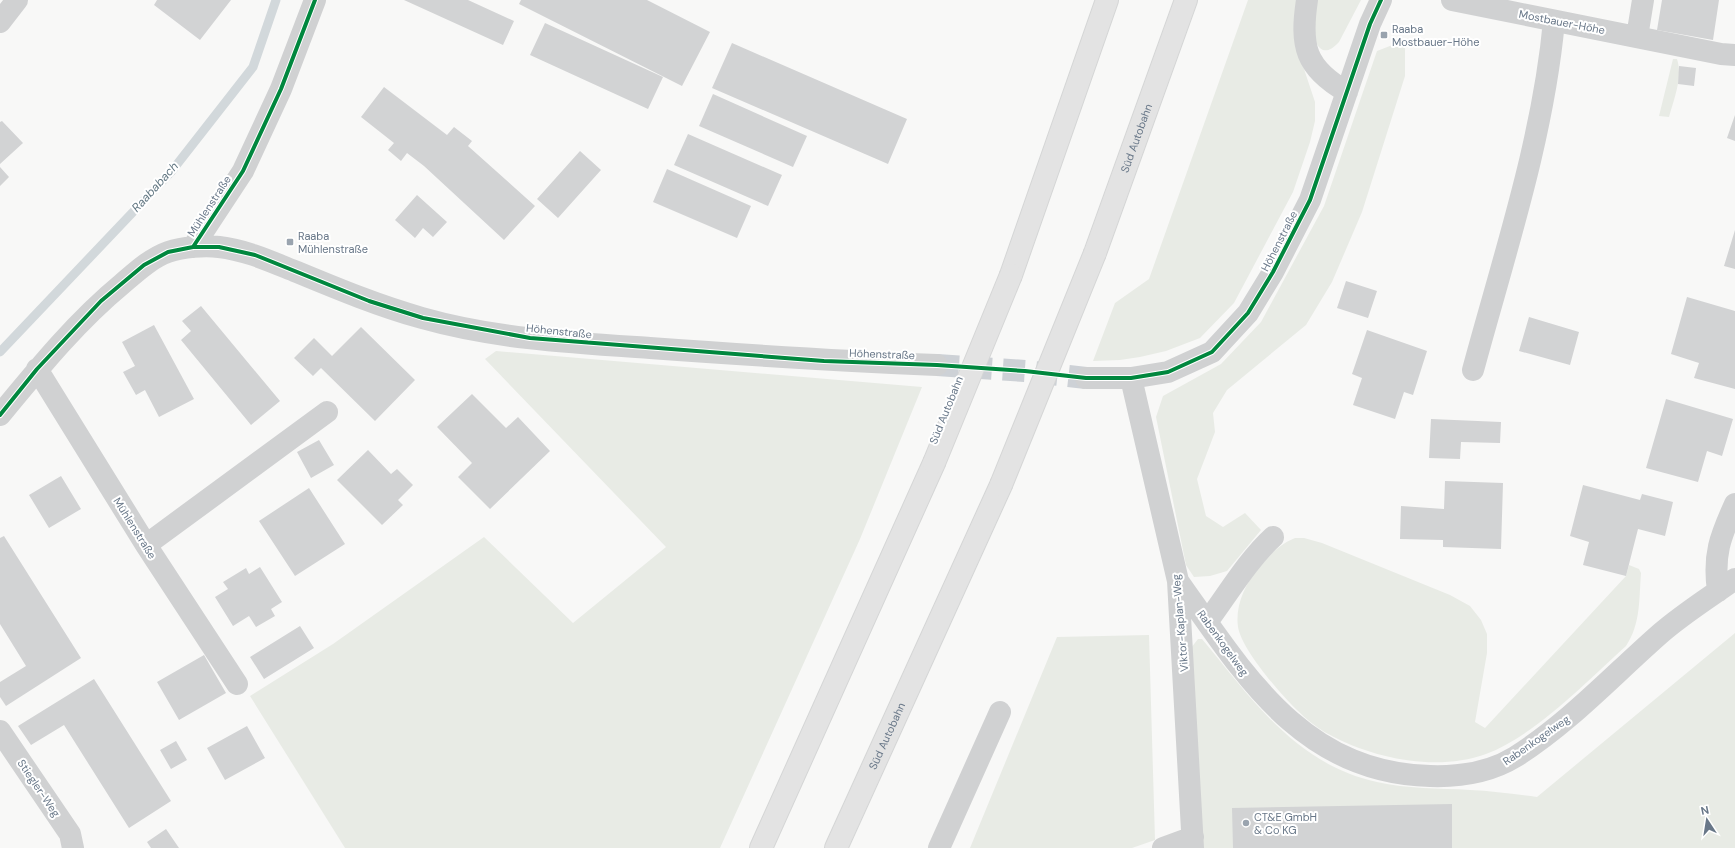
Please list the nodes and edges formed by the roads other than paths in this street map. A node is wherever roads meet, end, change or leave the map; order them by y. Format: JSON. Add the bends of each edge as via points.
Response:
{"nodes":[{"id":1,"x":17,"y":0,"type":"edge"},
{"id":2,"x":315,"y":0,"type":"edge"},
{"id":3,"x":1107,"y":0,"type":"edge"},
{"id":4,"x":1186,"y":0,"type":"edge"},
{"id":5,"x":1307,"y":0,"type":"edge"},
{"id":6,"x":1381,"y":0,"type":"edge"},
{"id":7,"x":1452,"y":0,"type":"edge"},
{"id":8,"x":1643,"y":0,"type":"edge"},
{"id":9,"x":1554,"y":21,"type":"junction"},
{"id":10,"x":0,"y":22,"type":"edge"},
{"id":11,"x":1636,"y":37,"type":"junction"},
{"id":12,"x":1728,"y":54,"type":"edge"},
{"id":13,"x":1346,"y":92,"type":"junction"},
{"id":14,"x":193,"y":247,"type":"junction"},
{"id":15,"x":937,"y":365,"type":"tunnel mouth"},
{"id":16,"x":37,"y":369,"type":"junction"},
{"id":17,"x":1473,"y":370,"type":"dead end"},
{"id":18,"x":1086,"y":378,"type":"tunnel mouth"},
{"id":19,"x":1131,"y":378,"type":"junction"},
{"id":20,"x":328,"y":412,"type":"dead end"},
{"id":21,"x":0,"y":415,"type":"edge"},
{"id":22,"x":1735,"y":504,"type":"edge"},
{"id":23,"x":1273,"y":537,"type":"dead end"},
{"id":24,"x":146,"y":545,"type":"junction"},
{"id":25,"x":1735,"y":579,"type":"edge"},
{"id":26,"x":1178,"y":581,"type":"junction"},
{"id":27,"x":1718,"y":591,"type":"junction"},
{"id":28,"x":1207,"y":622,"type":"junction"},
{"id":29,"x":237,"y":684,"type":"dead end"},
{"id":30,"x":1000,"y":712,"type":"dead end"},
{"id":31,"x":0,"y":731,"type":"edge"},
{"id":32,"x":1193,"y":842,"type":"edge"},
{"id":33,"x":73,"y":848,"type":"edge"},
{"id":34,"x":761,"y":848,"type":"edge"},
{"id":35,"x":836,"y":848,"type":"edge"},
{"id":36,"x":939,"y":848,"type":"edge"},
{"id":37,"x":1163,"y":848,"type":"edge"}],
"edges":[{"from":1,"to":10,"type":"street"},
{"from":2,"to":14,"type":"street","name":"Mühlenstraße","via":[[281,89],[243,171]]},
{"from":3,"to":34,"type":"highway","name":"Süd Autobahn","bridge":true,"via":[[1011,275],[934,463]]},
{"from":4,"to":35,"type":"highway","name":"Süd Autobahn","bridge":true,"via":[[1094,253],[1001,485]]},
{"from":5,"to":13,"type":"street","via":[[1304,40],[1309,56],[1318,71],[1329,82]]},
{"from":6,"to":13,"type":"street","name":"Höhenstraße"},
{"from":7,"to":9,"type":"street","name":"Mostbauer-Höhe"},
{"from":8,"to":11,"type":"street"},
{"from":9,"to":11,"type":"street","name":"Mostbauer-Höhe"},
{"from":9,"to":17,"type":"street","via":[[1545,92],[1528,168]]},
{"from":11,"to":12,"type":"street","name":"Mostbauer-Höhe"},
{"from":13,"to":19,"type":"street","name":"Höhenstraße","via":[[1310,200],[1273,272],[1248,313],[1212,352],[1168,372]]},
{"from":14,"to":15,"type":"street","name":"Höhenstraße","via":[[219,247],[255,256],[376,303],[423,318],[487,331],[580,343],[711,353]]},
{"from":14,"to":16,"type":"street","name":"Mühlenstraße","via":[[168,252],[144,266],[101,301]]},
{"from":16,"to":21,"type":"street","name":"Mühlenstraße"},
{"from":16,"to":24,"type":"street","name":"Mühlenstraße"},
{"from":18,"to":19,"type":"street","name":"Höhenstraße"},
{"from":19,"to":26,"type":"street","name":"Viktor-Kaplan-Weg"},
{"from":20,"to":24,"type":"street"},
{"from":22,"to":27,"type":"street","via":[[1718,548]]},
{"from":23,"to":28,"type":"street"},
{"from":24,"to":29,"type":"street","name":"Mühlenstraße"},
{"from":25,"to":27,"type":"street","name":"Rabenkogelweg"},
{"from":26,"to":28,"type":"street","name":"Rabenkogelweg"},
{"from":26,"to":32,"type":"street","name":"Viktor-Kaplan-Weg"},
{"from":27,"to":28,"type":"street","name":"Rabenkogelweg","via":[[1663,631],[1558,727],[1514,757],[1473,774],[1445,776],[1418,776],[1359,763],[1323,747],[1286,719],[1266,699]]},
{"from":30,"to":36,"type":"street"},
{"from":31,"to":33,"type":"street","name":"Stiegler-Weg","via":[[70,834]]},
{"from":32,"to":37,"type":"street"}]}
